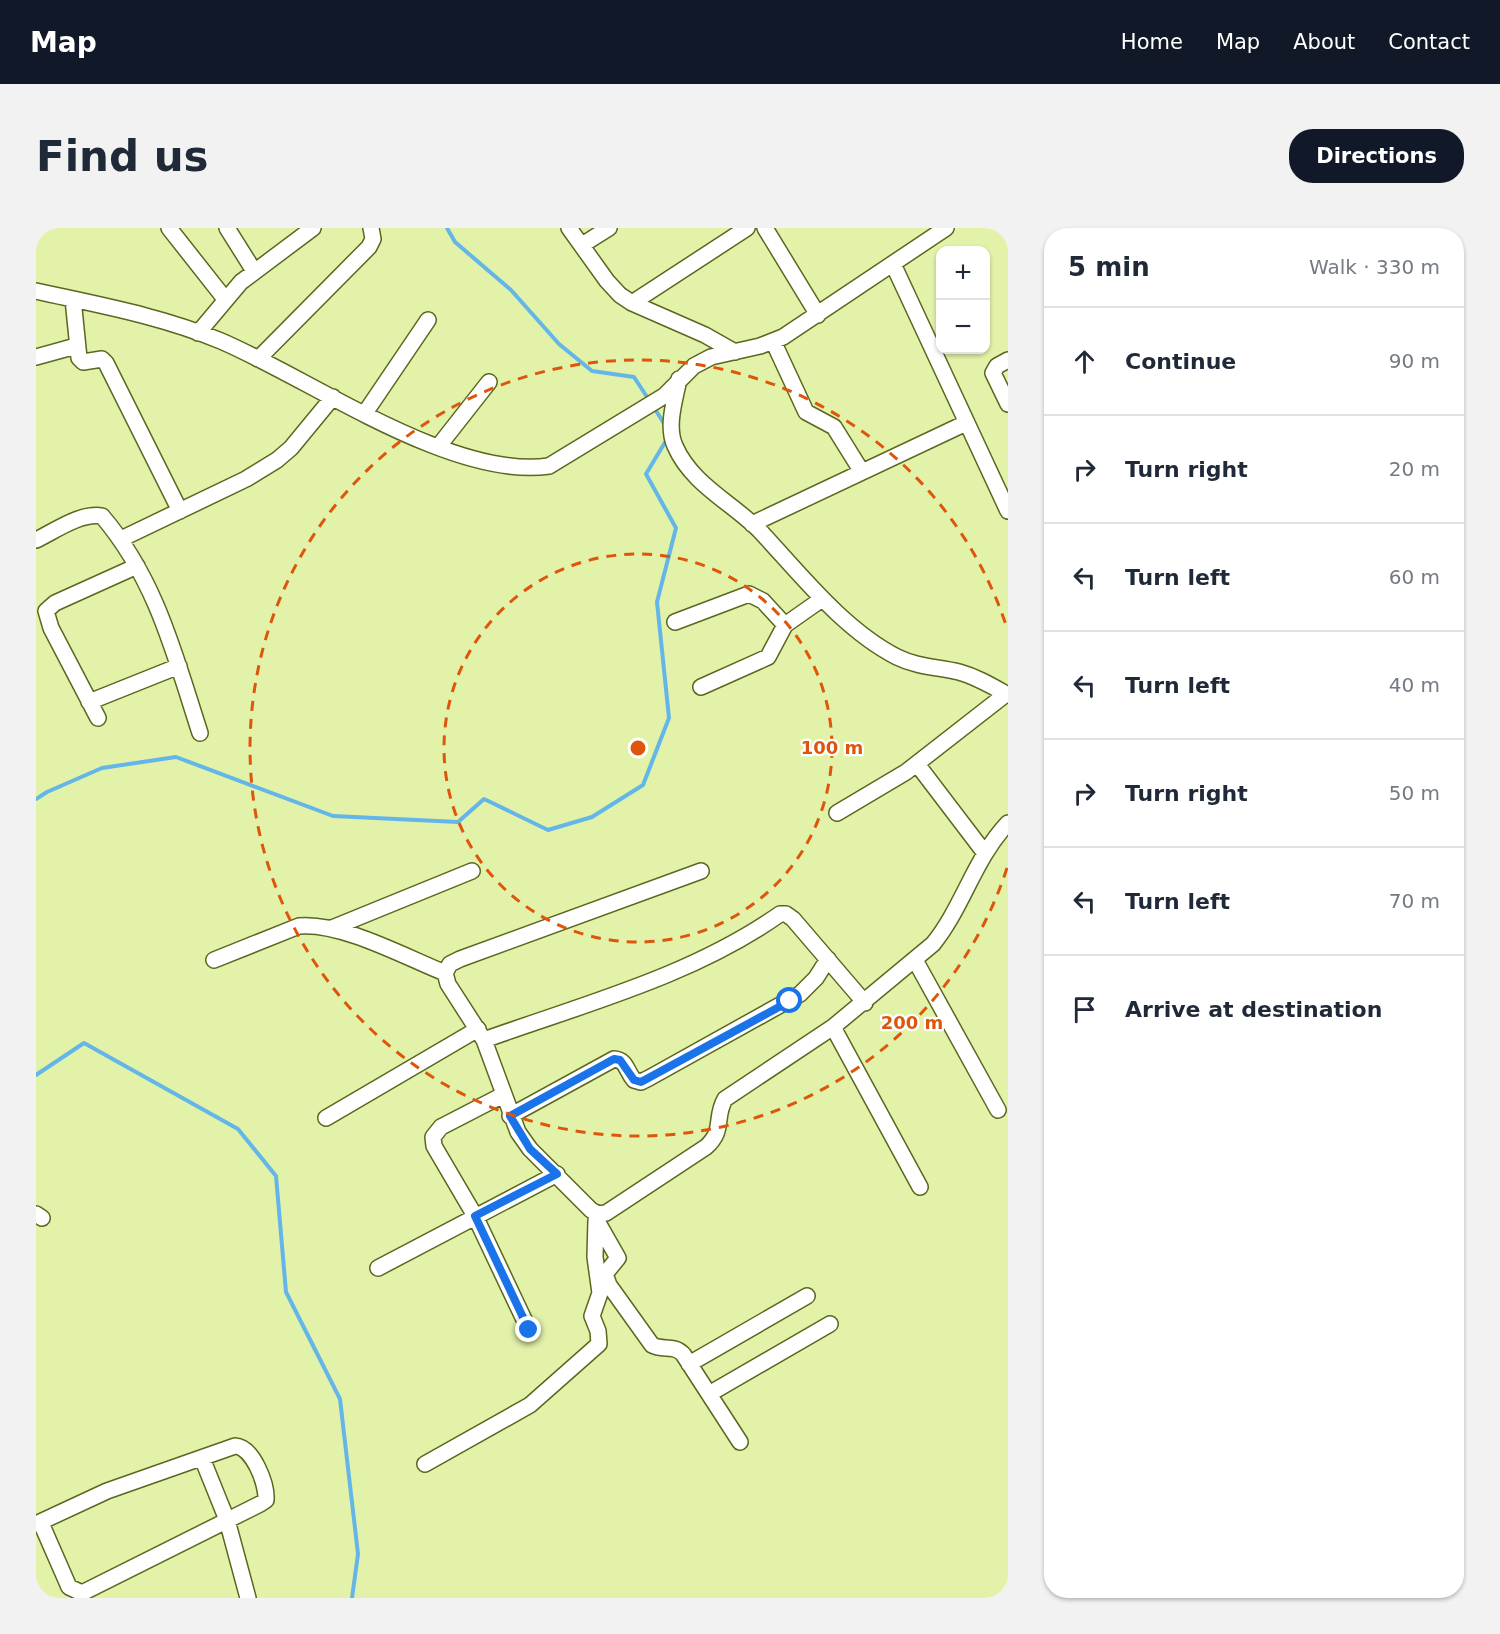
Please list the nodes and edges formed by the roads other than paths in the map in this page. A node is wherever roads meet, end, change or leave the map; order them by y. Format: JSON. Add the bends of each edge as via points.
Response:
{"nodes":[{"id":1,"x":169,"y":228,"type":"edge"},
{"id":2,"x":226,"y":228,"type":"edge"},
{"id":3,"x":313,"y":228,"type":"edge"},
{"id":4,"x":371,"y":228,"type":"edge"},
{"id":5,"x":569,"y":228,"type":"edge"},
{"id":6,"x":609,"y":228,"type":"edge"},
{"id":7,"x":747,"y":228,"type":"edge"},
{"id":8,"x":765,"y":228,"type":"edge"},
{"id":9,"x":945,"y":228,"type":"edge"},
{"id":10,"x":582,"y":245,"type":"junction"},
{"id":11,"x":893,"y":264,"type":"junction"},
{"id":12,"x":254,"y":271,"type":"junction"},
{"id":13,"x":36,"y":291,"type":"edge"},
{"id":14,"x":73,"y":299,"type":"junction"},
{"id":15,"x":225,"y":299,"type":"junction"},
{"id":16,"x":633,"y":303,"type":"junction"},
{"id":17,"x":819,"y":315,"type":"junction"},
{"id":18,"x":428,"y":320,"type":"dead end"},
{"id":19,"x":198,"y":333,"type":"junction"},
{"id":20,"x":773,"y":341,"type":"junction"},
{"id":21,"x":76,"y":346,"type":"junction"},
{"id":22,"x":735,"y":352,"type":"junction"},
{"id":23,"x":36,"y":357,"type":"edge"},
{"id":24,"x":258,"y":359,"type":"junction"},
{"id":25,"x":1008,"y":360,"type":"edge"},
{"id":26,"x":679,"y":379,"type":"junction"},
{"id":27,"x":489,"y":382,"type":"dead end"},
{"id":28,"x":333,"y":397,"type":"junction"},
{"id":29,"x":1008,"y":404,"type":"edge"},
{"id":30,"x":365,"y":413,"type":"junction"},
{"id":31,"x":966,"y":423,"type":"junction"},
{"id":32,"x":438,"y":447,"type":"junction"},
{"id":33,"x":862,"y":472,"type":"junction"},
{"id":34,"x":180,"y":510,"type":"junction"},
{"id":35,"x":1008,"y":511,"type":"edge"},
{"id":36,"x":752,"y":524,"type":"junction"},
{"id":37,"x":121,"y":539,"type":"junction"},
{"id":38,"x":36,"y":540,"type":"edge"},
{"id":39,"x":137,"y":566,"type":"junction"},
{"id":40,"x":822,"y":599,"type":"junction"},
{"id":41,"x":675,"y":622,"type":"dead end"},
{"id":42,"x":785,"y":625,"type":"junction"},
{"id":43,"x":179,"y":666,"type":"junction"},
{"id":44,"x":701,"y":687,"type":"dead end"},
{"id":45,"x":1007,"y":695,"type":"edge"},
{"id":46,"x":90,"y":702,"type":"junction"},
{"id":47,"x":98,"y":718,"type":"dead end"},
{"id":48,"x":200,"y":733,"type":"dead end"},
{"id":49,"x":917,"y":764,"type":"junction"},
{"id":50,"x":837,"y":813,"type":"dead end"},
{"id":51,"x":1008,"y":823,"type":"edge"},
{"id":52,"x":984,"y":852,"type":"junction"},
{"id":53,"x":700,"y":870,"type":"dead end"},
{"id":54,"x":472,"y":871,"type":"dead end"},
{"id":55,"x":332,"y":928,"type":"junction"},
{"id":56,"x":828,"y":959,"type":"junction"},
{"id":57,"x":214,"y":960,"type":"dead end"},
{"id":58,"x":915,"y":960,"type":"junction"},
{"id":59,"x":445,"y":974,"type":"junction"},
{"id":60,"x":865,"y":1003,"type":"junction"},
{"id":61,"x":833,"y":1027,"type":"junction"},
{"id":62,"x":481,"y":1035,"type":"junction"},
{"id":63,"x":503,"y":1095,"type":"junction"},
{"id":64,"x":999,"y":1110,"type":"dead end"},
{"id":65,"x":510,"y":1116,"type":"junction"},
{"id":66,"x":326,"y":1118,"type":"dead end"},
{"id":67,"x":557,"y":1174,"type":"junction"},
{"id":68,"x":920,"y":1187,"type":"dead end"},
{"id":69,"x":593,"y":1215,"type":"junction"},
{"id":70,"x":475,"y":1216,"type":"junction"},
{"id":71,"x":378,"y":1268,"type":"dead end"},
{"id":72,"x":807,"y":1296,"type":"dead end"},
{"id":73,"x":830,"y":1324,"type":"dead end"},
{"id":74,"x":529,"y":1330,"type":"dead end"},
{"id":75,"x":689,"y":1364,"type":"junction"},
{"id":76,"x":709,"y":1394,"type":"junction"},
{"id":77,"x":740,"y":1442,"type":"dead end"},
{"id":78,"x":202,"y":1458,"type":"junction"},
{"id":79,"x":425,"y":1464,"type":"dead end"},
{"id":80,"x":227,"y":1520,"type":"junction"},
{"id":81,"x":38,"y":1524,"type":"edge"},
{"id":82,"x":248,"y":1598,"type":"edge"}],
"edges":[{"from":1,"to":15,"type":"street"},
{"from":2,"to":12,"type":"street"},
{"from":3,"to":12,"type":"street"},
{"from":4,"to":24,"type":"street","via":[[373,239],[369,247]]},
{"from":5,"to":10,"type":"street"},
{"from":6,"to":10,"type":"street"},
{"from":7,"to":16,"type":"street"},
{"from":8,"to":17,"type":"street"},
{"from":9,"to":11,"type":"street"},
{"from":10,"to":16,"type":"street","via":[[607,281]]},
{"from":11,"to":17,"type":"street"},
{"from":11,"to":31,"type":"street"},
{"from":12,"to":15,"type":"street"},
{"from":13,"to":14,"type":"street"},
{"from":14,"to":19,"type":"street","via":[[144,315]]},
{"from":14,"to":21,"type":"street"},
{"from":15,"to":19,"type":"street"},
{"from":16,"to":22,"type":"street"},
{"from":17,"to":20,"type":"street"},
{"from":18,"to":30,"type":"street"},
{"from":19,"to":24,"type":"street"},
{"from":20,"to":22,"type":"street"},
{"from":20,"to":33,"type":"street","via":[[806,412],[834,427]]},
{"from":21,"to":23,"type":"street"},
{"from":21,"to":34,"type":"street","via":[[83,362],[96,359],[106,363]]},
{"from":22,"to":26,"type":"street","via":[[711,357]]},
{"from":24,"to":28,"type":"street"},
{"from":25,"to":29,"type":"street","via":[[993,373]]},
{"from":26,"to":32,"type":"street","via":[[664,396],[549,466],[513,469]]},
{"from":26,"to":36,"type":"street","via":[[671,425],[674,444],[702,481]]},
{"from":27,"to":32,"type":"street"},
{"from":28,"to":30,"type":"street"},
{"from":28,"to":34,"type":"street","via":[[277,460]]},
{"from":30,"to":32,"type":"street"},
{"from":31,"to":33,"type":"street"},
{"from":31,"to":35,"type":"street"},
{"from":33,"to":36,"type":"street"},
{"from":34,"to":37,"type":"street"},
{"from":36,"to":40,"type":"street"},
{"from":37,"to":38,"type":"street","via":[[102,516],[93,514]]},
{"from":37,"to":39,"type":"street"},
{"from":39,"to":43,"type":"street","via":[[159,607]]},
{"from":39,"to":46,"type":"street","via":[[55,603],[46,611],[48,623]]},
{"from":40,"to":42,"type":"street"},
{"from":40,"to":45,"type":"street","via":[[897,657],[974,677]]},
{"from":41,"to":42,"type":"street","via":[[749,594],[763,601]]},
{"from":42,"to":44,"type":"street","via":[[768,657]]},
{"from":43,"to":46,"type":"street"},
{"from":43,"to":48,"type":"street"},
{"from":45,"to":49,"type":"street"},
{"from":46,"to":47,"type":"street"},
{"from":49,"to":50,"type":"street"},
{"from":49,"to":52,"type":"street"},
{"from":51,"to":52,"type":"street"},
{"from":52,"to":58,"type":"street","via":[[944,930]]},
{"from":53,"to":59,"type":"street","via":[[460,959],[450,964]]},
{"from":54,"to":55,"type":"street"},
{"from":55,"to":57,"type":"street","via":[[299,926]]},
{"from":55,"to":59,"type":"street"},
{"from":56,"to":60,"type":"street"},
{"from":56,"to":62,"type":"street","via":[[793,919],[780,914],[737,943],[684,967]]},
{"from":56,"to":65,"type":"street","via":[[810,986],[795,998],[641,1082],[634,1080],[626,1065],[614,1059]]},
{"from":58,"to":60,"type":"street"},
{"from":58,"to":64,"type":"street"},
{"from":59,"to":62,"type":"street"},
{"from":60,"to":61,"type":"street"},
{"from":61,"to":68,"type":"street"},
{"from":61,"to":69,"type":"street","via":[[725,1099],[718,1110],[719,1130],[706,1147],[606,1213]]},
{"from":62,"to":63,"type":"street"},
{"from":62,"to":66,"type":"street"},
{"from":63,"to":65,"type":"street"},
{"from":63,"to":70,"type":"street","via":[[441,1127],[433,1137]]},
{"from":65,"to":67,"type":"street","via":[[530,1149]]},
{"from":67,"to":69,"type":"street"},
{"from":67,"to":70,"type":"street"},
{"from":69,"to":75,"type":"street","via":[[618,1258],[605,1274],[609,1285],[652,1345],[678,1349]]},
{"from":69,"to":79,"type":"street","via":[[600,1293],[592,1316],[599,1344],[525,1409]]},
{"from":70,"to":71,"type":"street"},
{"from":70,"to":74,"type":"street"},
{"from":72,"to":75,"type":"street"},
{"from":73,"to":76,"type":"street"},
{"from":75,"to":76,"type":"street"},
{"from":76,"to":77,"type":"street"},
{"from":78,"to":80,"type":"street"},
{"from":78,"to":80,"type":"street","via":[[235,1446],[243,1447],[267,1492],[266,1500]]},
{"from":78,"to":81,"type":"street","via":[[107,1491]]},
{"from":80,"to":81,"type":"street","via":[[82,1593],[69,1587]]},
{"from":80,"to":82,"type":"street"}]}
